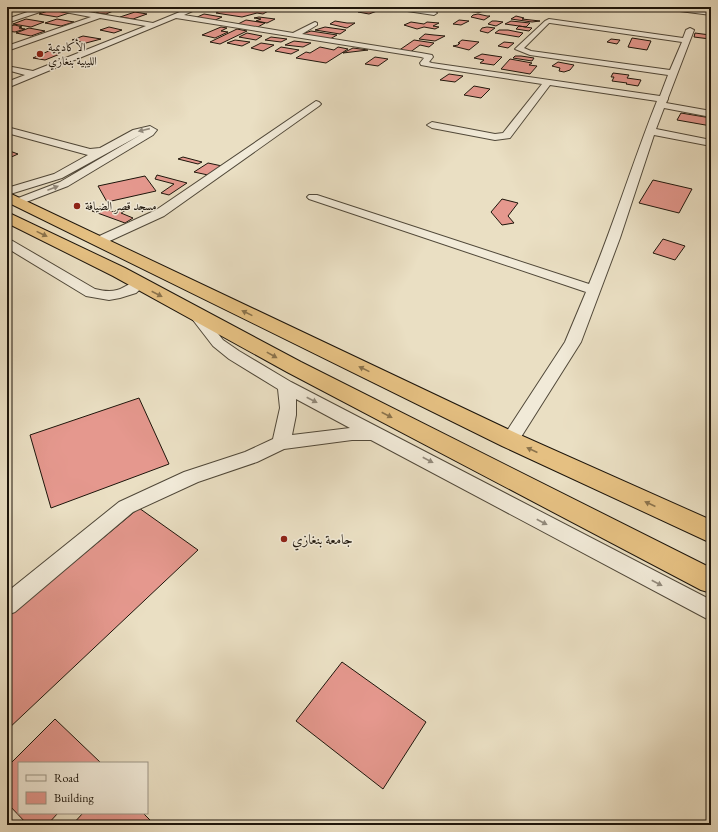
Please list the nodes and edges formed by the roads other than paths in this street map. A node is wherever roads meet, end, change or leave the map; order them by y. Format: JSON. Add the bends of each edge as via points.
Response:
{"nodes":[{"id":1,"x":48,"y":7,"type":"edge"},
{"id":2,"x":175,"y":7,"type":"edge"},
{"id":3,"x":394,"y":7,"type":"edge"},
{"id":4,"x":448,"y":7,"type":"edge"},
{"id":5,"x":490,"y":7,"type":"edge"},
{"id":6,"x":664,"y":7,"type":"edge"},
{"id":7,"x":195,"y":8,"type":"edge"},
{"id":8,"x":434,"y":13,"type":"dead end"},
{"id":9,"x":711,"y":13,"type":"edge"},
{"id":10,"x":100,"y":16,"type":"junction"},
{"id":11,"x":175,"y":16,"type":"junction"},
{"id":12,"x":7,"y":21,"type":"edge"},
{"id":13,"x":315,"y":24,"type":"dead end"},
{"id":14,"x":153,"y":25,"type":"junction"},
{"id":15,"x":294,"y":35,"type":"junction"},
{"id":16,"x":7,"y":49,"type":"edge"},
{"id":17,"x":7,"y":68,"type":"edge"},
{"id":18,"x":674,"y":73,"type":"junction"},
{"id":19,"x":33,"y":74,"type":"junction"},
{"id":20,"x":548,"y":82,"type":"junction"},
{"id":21,"x":7,"y":85,"type":"edge"},
{"id":22,"x":662,"y":102,"type":"junction"},
{"id":23,"x":316,"y":104,"type":"dead end"},
{"id":24,"x":711,"y":114,"type":"edge"},
{"id":25,"x":432,"y":125,"type":"dead end"},
{"id":26,"x":7,"y":130,"type":"edge"},
{"id":27,"x":650,"y":131,"type":"junction"},
{"id":28,"x":711,"y":143,"type":"edge"},
{"id":29,"x":98,"y":154,"type":"junction"},
{"id":30,"x":58,"y":176,"type":"junction"},
{"id":31,"x":72,"y":179,"type":"junction"},
{"id":32,"x":313,"y":197,"type":"dead end"},
{"id":33,"x":9,"y":202,"type":"edge"},
{"id":34,"x":98,"y":241,"type":"junction"},
{"id":35,"x":7,"y":243,"type":"edge"},
{"id":36,"x":139,"y":284,"type":"junction"},
{"id":37,"x":593,"y":290,"type":"junction"},
{"id":38,"x":193,"y":311,"type":"junction"},
{"id":39,"x":285,"y":386,"type":"junction"},
{"id":40,"x":376,"y":433,"type":"junction"},
{"id":41,"x":510,"y":440,"type":"junction"},
{"id":42,"x":281,"y":443,"type":"junction"},
{"id":43,"x":671,"y":514,"type":"junction"},
{"id":44,"x":711,"y":532,"type":"edge"},
{"id":45,"x":711,"y":537,"type":"edge"},
{"id":46,"x":711,"y":581,"type":"edge"},
{"id":47,"x":7,"y":605,"type":"edge"},
{"id":48,"x":711,"y":611,"type":"edge"}],
"edges":[{"from":1,"to":10,"type":"street"},
{"from":1,"to":12,"type":"street"},
{"from":2,"to":7,"type":"street"},
{"from":3,"to":8,"type":"street"},
{"from":4,"to":5,"type":"street","via":[[479,10]]},
{"from":6,"to":9,"type":"street"},
{"from":7,"to":11,"type":"street"},
{"from":10,"to":14,"type":"street"},
{"from":10,"to":16,"type":"street"},
{"from":11,"to":14,"type":"street"},
{"from":11,"to":15,"type":"street"},
{"from":13,"to":15,"type":"street"},
{"from":14,"to":19,"type":"street"},
{"from":15,"to":20,"type":"street","via":[[425,56],[429,57],[424,62],[427,64]]},
{"from":17,"to":19,"type":"street"},
{"from":18,"to":18,"type":"street","via":[[687,35],[549,21],[519,50]]},
{"from":18,"to":22,"type":"street"},
{"from":19,"to":21,"type":"street"},
{"from":20,"to":22,"type":"street"},
{"from":20,"to":25,"type":"street","via":[[506,136]]},
{"from":22,"to":24,"type":"street"},
{"from":22,"to":27,"type":"street"},
{"from":23,"to":34,"type":"street","via":[[160,213]]},
{"from":26,"to":29,"type":"street"},
{"from":27,"to":28,"type":"street"},
{"from":27,"to":37,"type":"street","via":[[614,238]]},
{"from":29,"to":29,"type":"street","one_way":true,"via":[[116,153],[152,130],[136,132]]},
{"from":29,"to":30,"type":"street"},
{"from":29,"to":31,"type":"street"},
{"from":30,"to":31,"type":"street"},
{"from":30,"to":33,"type":"street"},
{"from":33,"to":31,"type":"street","one_way":true},
{"from":32,"to":37,"type":"street"},
{"from":33,"to":34,"type":"highway"},
{"from":33,"to":36,"type":"highway","one_way":true},
{"from":41,"to":34,"type":"highway","one_way":true},
{"from":35,"to":36,"type":"street","via":[[91,293],[109,296],[120,294],[132,290]]},
{"from":36,"to":38,"type":"highway","one_way":true},
{"from":37,"to":41,"type":"street","via":[[573,342]]},
{"from":38,"to":39,"type":"street","via":[[218,343]]},
{"from":38,"to":46,"type":"highway","one_way":true,"via":[[301,371]]},
{"from":39,"to":40,"type":"street","one_way":true},
{"from":39,"to":42,"type":"street","via":[[289,398],[289,413]]},
{"from":40,"to":42,"type":"street"},
{"from":40,"to":48,"type":"street","one_way":true},
{"from":43,"to":41,"type":"highway","one_way":true},
{"from":42,"to":47,"type":"street","via":[[251,457],[191,477],[126,507]]},
{"from":43,"to":44,"type":"highway"},
{"from":43,"to":45,"type":"highway"}]}
